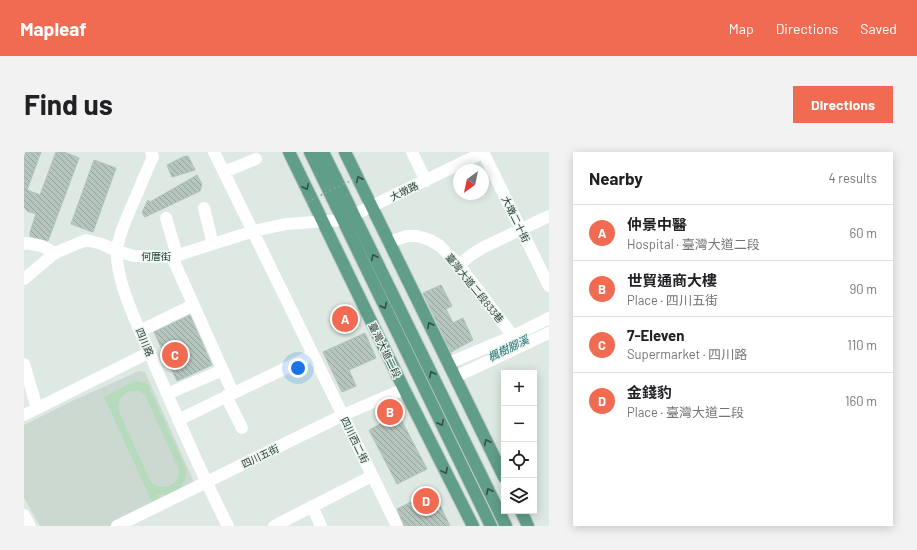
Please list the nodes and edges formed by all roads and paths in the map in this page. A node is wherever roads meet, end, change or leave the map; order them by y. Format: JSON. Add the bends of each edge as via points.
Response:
{"nodes":[{"id":1,"x":214,"y":152,"type":"edge"},
{"id":2,"x":289,"y":152,"type":"edge"},
{"id":3,"x":310,"y":152,"type":"edge"},
{"id":4,"x":323,"y":152,"type":"edge"},
{"id":5,"x":345,"y":152,"type":"edge"},
{"id":6,"x":412,"y":152,"type":"edge"},
{"id":7,"x":484,"y":152,"type":"edge"},
{"id":8,"x":156,"y":154,"type":"edge"},
{"id":9,"x":256,"y":159,"type":"dead end"},
{"id":10,"x":224,"y":172,"type":"junction"},
{"id":11,"x":360,"y":176,"type":"dead end"},
{"id":12,"x":426,"y":180,"type":"junction"},
{"id":13,"x":306,"y":202,"type":"dead end"},
{"id":14,"x":372,"y":207,"type":"junction"},
{"id":15,"x":204,"y":208,"type":"dead end"},
{"id":16,"x":549,"y":216,"type":"edge"},
{"id":17,"x":166,"y":218,"type":"dead end"},
{"id":18,"x":349,"y":218,"type":"junction"},
{"id":19,"x":322,"y":222,"type":"junction"},
{"id":20,"x":521,"y":229,"type":"junction"},
{"id":21,"x":254,"y":232,"type":"junction"},
{"id":22,"x":389,"y":242,"type":"junction"},
{"id":23,"x":24,"y":244,"type":"edge"},
{"id":24,"x":213,"y":244,"type":"junction"},
{"id":25,"x":117,"y":251,"type":"junction"},
{"id":26,"x":55,"y":253,"type":"junction"},
{"id":27,"x":174,"y":256,"type":"junction"},
{"id":28,"x":459,"y":265,"type":"junction"},
{"id":29,"x":26,"y":274,"type":"edge"},
{"id":30,"x":549,"y":286,"type":"edge"},
{"id":31,"x":193,"y":305,"type":"junction"},
{"id":32,"x":549,"y":318,"type":"edge"},
{"id":33,"x":140,"y":331,"type":"junction"},
{"id":34,"x":549,"y":333,"type":"edge"},
{"id":35,"x":513,"y":336,"type":"junction"},
{"id":36,"x":150,"y":352,"type":"junction"},
{"id":37,"x":312,"y":355,"type":"junction"},
{"id":38,"x":448,"y":363,"type":"junction"},
{"id":39,"x":24,"y":364,"type":"edge"},
{"id":40,"x":223,"y":370,"type":"junction"},
{"id":41,"x":455,"y":377,"type":"junction"},
{"id":42,"x":404,"y":389,"type":"junction"},
{"id":43,"x":167,"y":394,"type":"junction"},
{"id":44,"x":229,"y":394,"type":"junction"},
{"id":45,"x":37,"y":408,"type":"junction"},
{"id":46,"x":24,"y":415,"type":"edge"},
{"id":47,"x":343,"y":415,"type":"junction"},
{"id":48,"x":178,"y":420,"type":"junction"},
{"id":49,"x":242,"y":428,"type":"dead end"},
{"id":50,"x":501,"y":470,"type":"edge"},
{"id":51,"x":372,"y":476,"type":"junction"},
{"id":52,"x":206,"y":482,"type":"junction"},
{"id":53,"x":312,"y":506,"type":"junction"},
{"id":54,"x":522,"y":514,"type":"edge"},
{"id":55,"x":24,"y":515,"type":"edge"},
{"id":56,"x":30,"y":526,"type":"edge"},
{"id":57,"x":116,"y":526,"type":"edge"},
{"id":58,"x":228,"y":526,"type":"edge"},
{"id":59,"x":274,"y":526,"type":"edge"},
{"id":60,"x":321,"y":526,"type":"edge"},
{"id":61,"x":397,"y":526,"type":"edge"},
{"id":62,"x":473,"y":526,"type":"edge"},
{"id":63,"x":491,"y":526,"type":"edge"},
{"id":64,"x":506,"y":526,"type":"edge"},
{"id":65,"x":528,"y":526,"type":"edge"}],
"edges":[{"from":1,"to":10,"type":"street","name":"四川西二街"},
{"from":2,"to":19,"type":"main road","name":"臺灣大道二段","one_way":true},
{"from":3,"to":18,"type":"main road","name":"臺灣大道二段"},
{"from":4,"to":18,"type":"main road","name":"臺灣大道二段"},
{"from":14,"to":5,"type":"main road","one_way":true},
{"from":6,"to":12,"type":"street"},
{"from":7,"to":12,"type":"street","name":"大墩路"},
{"from":7,"to":20,"type":"street","name":"大墩二十街"},
{"from":8,"to":25,"type":"street","name":"四川路","via":[[120,235]]},
{"from":9,"to":10,"type":"street"},
{"from":10,"to":21,"type":"street","name":"四川西二街"},
{"from":11,"to":13,"type":"path","bridge":true},
{"from":12,"to":14,"type":"street","name":"大墩路"},
{"from":14,"to":18,"type":"street","name":"大墩路"},
{"from":14,"to":22,"type":"main road"},
{"from":15,"to":24,"type":"street"},
{"from":16,"to":20,"type":"street"},
{"from":17,"to":27,"type":"street"},
{"from":18,"to":19,"type":"street","name":"大墩路"},
{"from":18,"to":63,"type":"main road","name":"臺灣大道二段","one_way":true},
{"from":64,"to":18,"type":"main road","name":"臺灣大道二段","one_way":true},
{"from":19,"to":21,"type":"street","name":"何厝街","via":[[286,224]]},
{"from":19,"to":42,"type":"main road","name":"臺灣大道二段"},
{"from":20,"to":28,"type":"street","via":[[482,248]]},
{"from":20,"to":30,"type":"street","name":"大墩二十街"},
{"from":21,"to":24,"type":"street","name":"何厝街"},
{"from":21,"to":37,"type":"street","name":"四川西二街"},
{"from":22,"to":28,"type":"street","name":"臺灣大道二段833巷","via":[[406,236],[430,240]]},
{"from":38,"to":22,"type":"main road","one_way":true},
{"from":23,"to":26,"type":"street","via":[[42,246]]},
{"from":24,"to":27,"type":"street","name":"何厝街"},
{"from":25,"to":26,"type":"street","name":"何厝街","via":[[86,240]]},
{"from":25,"to":27,"type":"street","name":"何厝街","via":[[134,256]]},
{"from":25,"to":33,"type":"street","name":"四川路","via":[[120,275]]},
{"from":26,"to":29,"type":"street","name":"何厝街"},
{"from":27,"to":31,"type":"street"},
{"from":28,"to":35,"type":"street","name":"臺灣大道二段833巷"},
{"from":31,"to":33,"type":"street"},
{"from":31,"to":40,"type":"street"},
{"from":32,"to":35,"type":"street"},
{"from":33,"to":36,"type":"street","name":"四川路"},
{"from":34,"to":41,"type":"street"},
{"from":35,"to":38,"type":"street"},
{"from":36,"to":43,"type":"street","name":"四川路"},
{"from":36,"to":45,"type":"street"},
{"from":37,"to":44,"type":"street"},
{"from":37,"to":47,"type":"street","name":"四川西二街"},
{"from":38,"to":41,"type":"main road"},
{"from":39,"to":45,"type":"street"},
{"from":40,"to":43,"type":"street"},
{"from":40,"to":44,"type":"street"},
{"from":50,"to":41,"type":"main road","one_way":true},
{"from":42,"to":47,"type":"street","name":"四川五街"},
{"from":42,"to":62,"type":"main road","name":"臺灣大道二段","one_way":true},
{"from":43,"to":48,"type":"street","name":"四川路"},
{"from":44,"to":48,"type":"street"},
{"from":44,"to":49,"type":"street"},
{"from":45,"to":46,"type":"street"},
{"from":47,"to":51,"type":"street","name":"四川西二街"},
{"from":47,"to":52,"type":"street","name":"四川五街"},
{"from":48,"to":52,"type":"street","name":"四川路"},
{"from":51,"to":53,"type":"street"},
{"from":51,"to":61,"type":"street","name":"四川西二街"},
{"from":52,"to":57,"type":"street","name":"四川五街"},
{"from":52,"to":58,"type":"street","name":"四川路"},
{"from":53,"to":59,"type":"street"},
{"from":53,"to":60,"type":"street"},
{"from":54,"to":65,"type":"main road"},
{"from":55,"to":56,"type":"street"}]}
